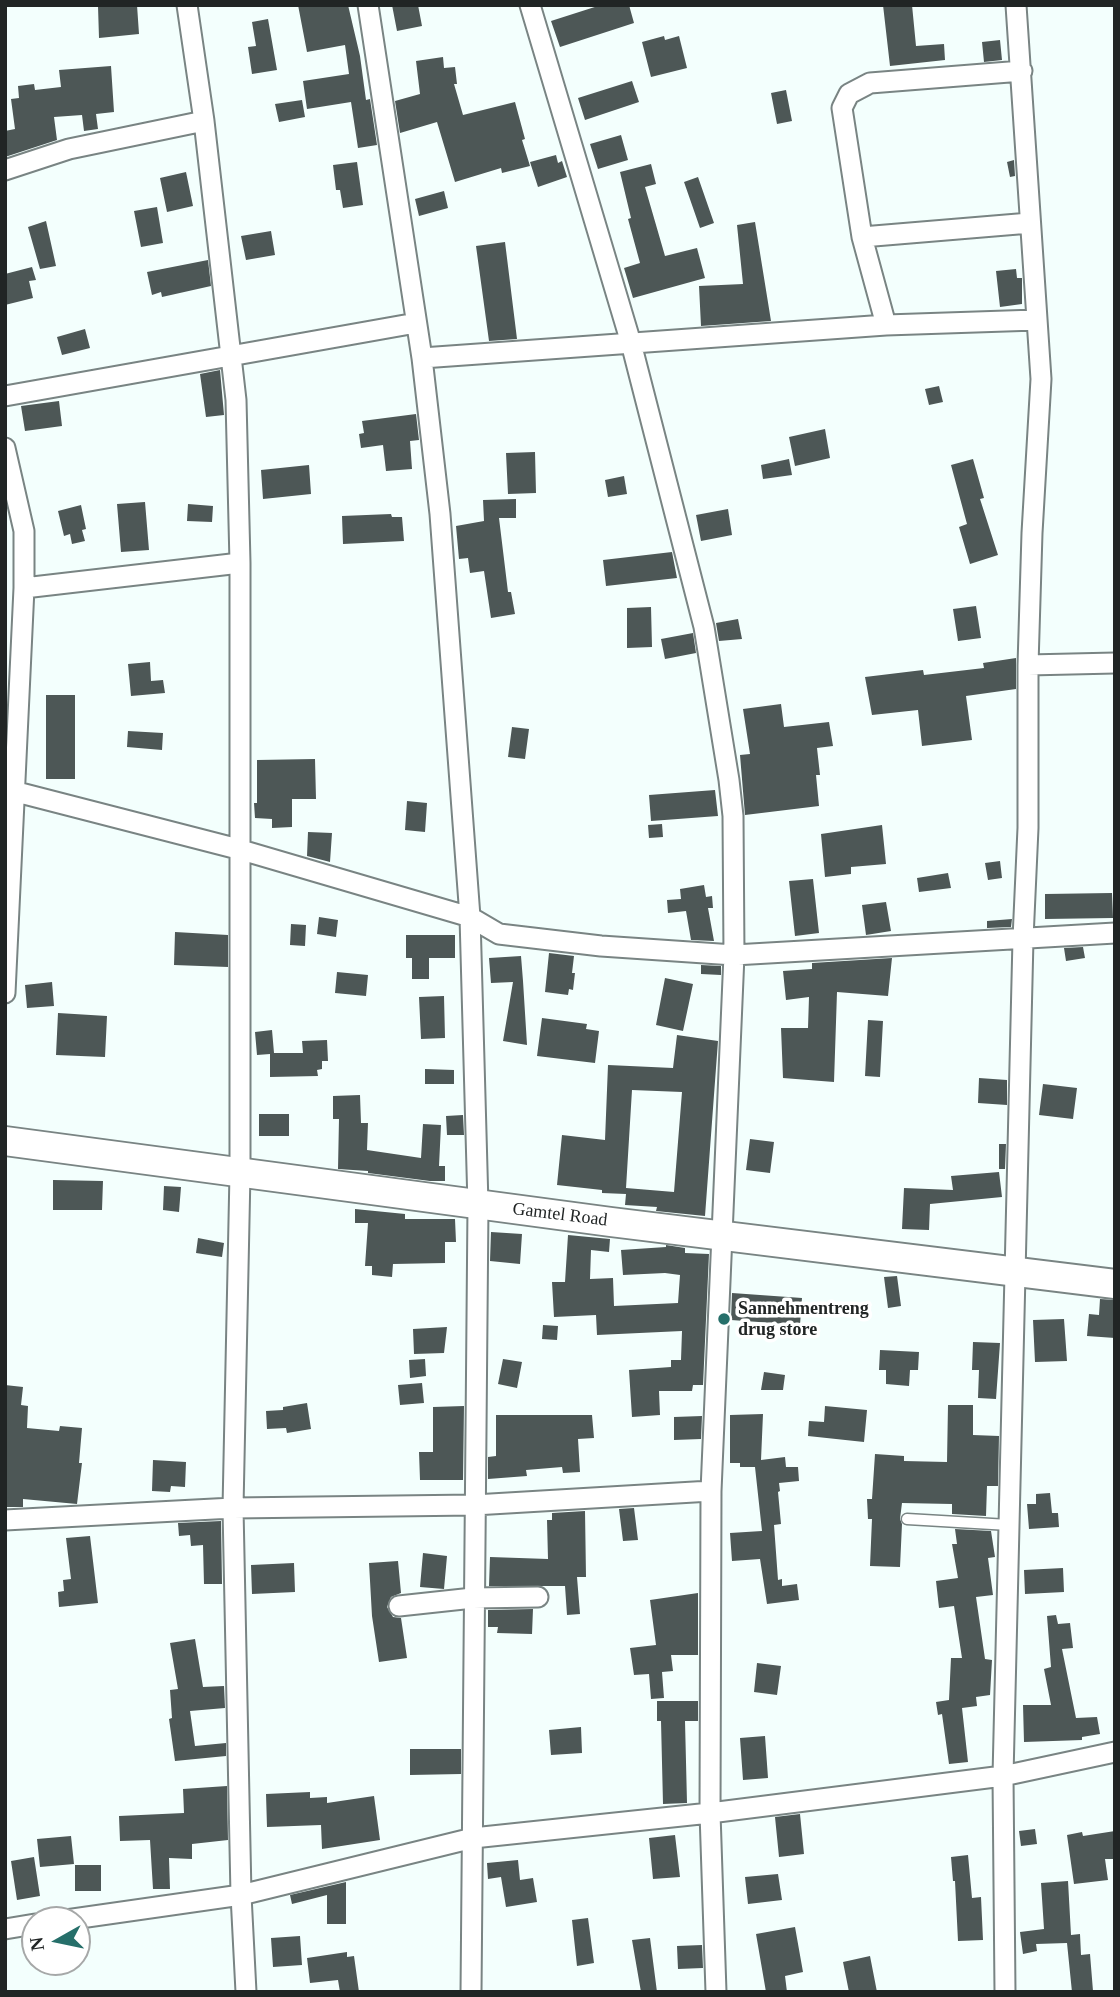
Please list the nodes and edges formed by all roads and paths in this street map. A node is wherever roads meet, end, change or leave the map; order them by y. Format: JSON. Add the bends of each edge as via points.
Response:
{"nodes":[{"id":1,"x":187,"y":5,"type":"edge"},
{"id":2,"x":368,"y":5,"type":"edge"},
{"id":3,"x":530,"y":5,"type":"edge"},
{"id":4,"x":1016,"y":5,"type":"edge"},
{"id":5,"x":1022,"y":72,"type":"junction"},
{"id":6,"x":204,"y":121,"type":"junction"},
{"id":7,"x":5,"y":170,"type":"edge"},
{"id":8,"x":1030,"y":223,"type":"junction"},
{"id":9,"x":862,"y":237,"type":"junction"},
{"id":10,"x":1036,"y":320,"type":"junction"},
{"id":11,"x":416,"y":323,"type":"junction"},
{"id":12,"x":886,"y":325,"type":"junction"},
{"id":13,"x":631,"y":343,"type":"junction"},
{"id":14,"x":229,"y":355,"type":"junction"},
{"id":15,"x":422,"y":358,"type":"junction"},
{"id":16,"x":5,"y":396,"type":"edge"},
{"id":17,"x":5,"y":448,"type":"edge"},
{"id":18,"x":14,"y":529,"type":"edge"},
{"id":19,"x":240,"y":563,"type":"junction"},
{"id":20,"x":24,"y":588,"type":"junction"},
{"id":21,"x":1115,"y":663,"type":"edge"},
{"id":22,"x":1028,"y":665,"type":"junction"},
{"id":23,"x":10,"y":791,"type":"edge"},
{"id":24,"x":238,"y":849,"type":"junction"},
{"id":25,"x":470,"y":918,"type":"junction"},
{"id":26,"x":1115,"y":933,"type":"edge"},
{"id":27,"x":1023,"y":939,"type":"junction"},
{"id":28,"x":734,"y":954,"type":"junction"},
{"id":29,"x":5,"y":993,"type":"edge"},
{"id":30,"x":5,"y":1141,"type":"edge"},
{"id":31,"x":240,"y":1173,"type":"junction"},
{"id":32,"x":478,"y":1205,"type":"junction"},
{"id":33,"x":720,"y":1234,"type":"junction"},
{"id":34,"x":1015,"y":1272,"type":"junction"},
{"id":35,"x":1115,"y":1284,"type":"edge"},
{"id":36,"x":711,"y":1491,"type":"junction"},
{"id":37,"x":474,"y":1505,"type":"junction"},
{"id":38,"x":233,"y":1508,"type":"junction"},
{"id":39,"x":907,"y":1519,"type":"dead end"},
{"id":40,"x":5,"y":1520,"type":"edge"},
{"id":41,"x":1009,"y":1525,"type":"junction"},
{"id":42,"x":538,"y":1597,"type":"dead end"},
{"id":43,"x":473,"y":1598,"type":"junction"},
{"id":44,"x":400,"y":1606,"type":"dead end"},
{"id":45,"x":1115,"y":1752,"type":"edge"},
{"id":46,"x":1003,"y":1776,"type":"junction"},
{"id":47,"x":710,"y":1813,"type":"junction"},
{"id":48,"x":473,"y":1838,"type":"junction"},
{"id":49,"x":242,"y":1895,"type":"junction"},
{"id":50,"x":91,"y":1916,"type":"edge"},
{"id":51,"x":246,"y":1992,"type":"edge"},
{"id":52,"x":471,"y":1992,"type":"edge"},
{"id":53,"x":716,"y":1992,"type":"edge"},
{"id":54,"x":1005,"y":1992,"type":"edge"}],
"edges":[{"from":1,"to":6,"type":"street"},
{"from":2,"to":11,"type":"street"},
{"from":3,"to":13,"type":"street"},
{"from":4,"to":5,"type":"street"},
{"from":5,"to":8,"type":"street"},
{"from":5,"to":9,"type":"street","via":[[870,83],[849,94],[842,108]]},
{"from":6,"to":7,"type":"street","via":[[69,149]]},
{"from":6,"to":14,"type":"street"},
{"from":8,"to":9,"type":"street"},
{"from":8,"to":10,"type":"street"},
{"from":9,"to":12,"type":"street"},
{"from":10,"to":12,"type":"street"},
{"from":10,"to":22,"type":"street","via":[[1041,379]]},
{"from":11,"to":14,"type":"street"},
{"from":11,"to":15,"type":"street"},
{"from":12,"to":13,"type":"street"},
{"from":13,"to":15,"type":"street"},
{"from":13,"to":28,"type":"street","via":[[704,627],[733,816]]},
{"from":14,"to":16,"type":"street"},
{"from":14,"to":19,"type":"street","via":[[236,400]]},
{"from":15,"to":25,"type":"street","via":[[440,514]]},
{"from":17,"to":18,"type":"street"},
{"from":18,"to":20,"type":"street"},
{"from":19,"to":20,"type":"street"},
{"from":19,"to":24,"type":"street"},
{"from":20,"to":23,"type":"street"},
{"from":21,"to":22,"type":"street"},
{"from":22,"to":27,"type":"street"},
{"from":23,"to":24,"type":"street"},
{"from":23,"to":29,"type":"street"},
{"from":24,"to":25,"type":"street"},
{"from":24,"to":31,"type":"street"},
{"from":25,"to":28,"type":"street","via":[[499,934]]},
{"from":25,"to":32,"type":"street"},
{"from":26,"to":27,"type":"street"},
{"from":27,"to":28,"type":"street"},
{"from":27,"to":34,"type":"street"},
{"from":28,"to":33,"type":"street"},
{"from":30,"to":31,"type":"street","name":"Gamtel Road"},
{"from":31,"to":32,"type":"street","name":"Gamtel Road"},
{"from":31,"to":38,"type":"street"},
{"from":32,"to":33,"type":"street","name":"Gamtel Road"},
{"from":32,"to":37,"type":"street"},
{"from":33,"to":34,"type":"street","name":"Gamtel Road"},
{"from":33,"to":36,"type":"street"},
{"from":34,"to":35,"type":"street","name":"Gamtel Road"},
{"from":34,"to":41,"type":"street"},
{"from":36,"to":37,"type":"street"},
{"from":36,"to":47,"type":"street"},
{"from":37,"to":38,"type":"street"},
{"from":37,"to":43,"type":"street"},
{"from":38,"to":40,"type":"street"},
{"from":38,"to":49,"type":"street"},
{"from":39,"to":41,"type":"lane"},
{"from":41,"to":46,"type":"street"},
{"from":42,"to":43,"type":"street"},
{"from":43,"to":44,"type":"street"},
{"from":43,"to":48,"type":"street"},
{"from":45,"to":46,"type":"street"},
{"from":46,"to":47,"type":"street"},
{"from":46,"to":54,"type":"street"},
{"from":47,"to":48,"type":"street"},
{"from":47,"to":53,"type":"street"},
{"from":48,"to":49,"type":"street"},
{"from":48,"to":52,"type":"street"},
{"from":49,"to":50,"type":"street"},
{"from":49,"to":51,"type":"street"}]}
